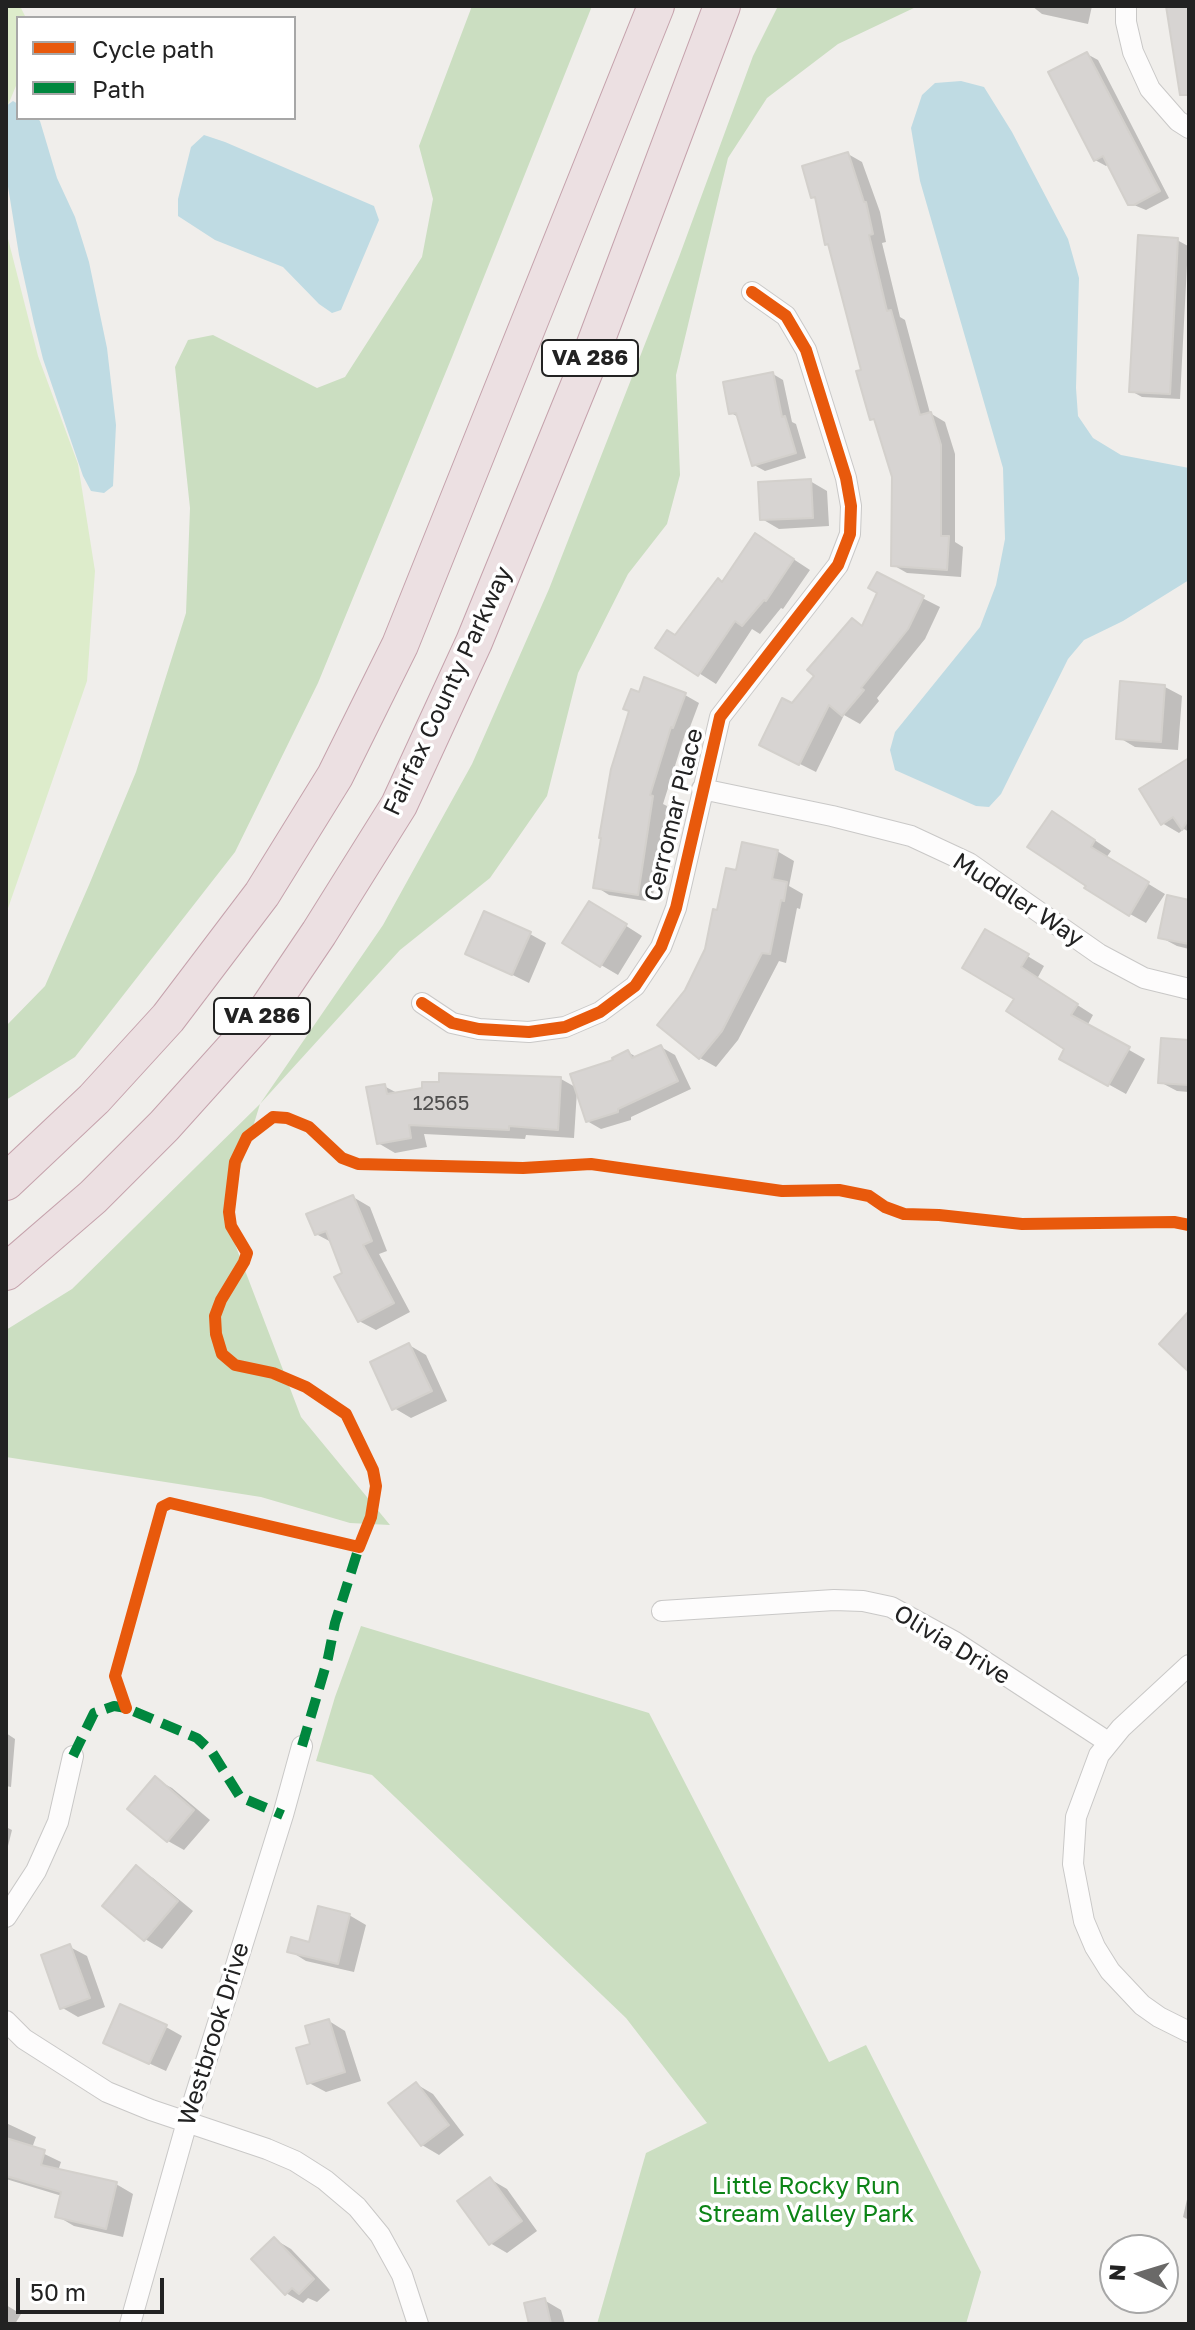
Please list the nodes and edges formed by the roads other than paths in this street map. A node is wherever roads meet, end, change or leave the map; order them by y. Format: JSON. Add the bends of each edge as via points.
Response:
{"nodes":[{"id":1,"x":656,"y":6,"type":"edge"},
{"id":2,"x":722,"y":6,"type":"edge"},
{"id":3,"x":1126,"y":6,"type":"edge"},
{"id":4,"x":1189,"y":128,"type":"edge"},
{"id":5,"x":752,"y":292,"type":"dead end"},
{"id":6,"x":702,"y":789,"type":"junction"},
{"id":7,"x":1189,"y":989,"type":"edge"},
{"id":8,"x":422,"y":1003,"type":"dead end"},
{"id":9,"x":6,"y":1182,"type":"edge"},
{"id":10,"x":6,"y":1272,"type":"edge"},
{"id":11,"x":662,"y":1611,"type":"dead end"},
{"id":12,"x":1189,"y":1665,"type":"edge"},
{"id":13,"x":1108,"y":1742,"type":"junction"},
{"id":14,"x":302,"y":1746,"type":"dead end"},
{"id":15,"x":73,"y":1756,"type":"dead end"},
{"id":16,"x":6,"y":1917,"type":"edge"},
{"id":17,"x":6,"y":2021,"type":"edge"},
{"id":18,"x":1189,"y":2032,"type":"edge"},
{"id":19,"x":187,"y":2122,"type":"junction"},
{"id":20,"x":130,"y":2324,"type":"edge"},
{"id":21,"x":418,"y":2324,"type":"edge"}],
"edges":[{"from":1,"to":9,"type":"highway","number":"VA 286","via":[[400,645],[335,776],[262,894],[168,1018],[94,1099]]},
{"from":2,"to":10,"type":"highway","name":"Fairfax County Parkway","number":"VA 286","via":[[581,383],[474,642],[399,805],[263,1016],[93,1197]]},
{"from":3,"to":4,"type":"street","via":[[1133,52],[1150,89]]},
{"from":5,"to":6,"type":"street","name":"Cerromar Place","via":[[786,316],[806,350],[846,478],[850,534],[838,565],[720,717]]},
{"from":6,"to":7,"type":"street","name":"Muddler Way","via":[[911,836],[969,863],[1099,954],[1144,978]]},
{"from":6,"to":8,"type":"street","name":"Cerromar Place","via":[[676,908],[661,947],[635,986],[600,1012],[565,1027],[529,1032],[452,1023]]},
{"from":11,"to":13,"type":"street","name":"Olivia Drive","via":[[834,1600],[891,1607],[955,1642]]},
{"from":12,"to":13,"type":"street"},
{"from":13,"to":18,"type":"street","via":[[1091,1771],[1076,1817],[1073,1864],[1084,1921],[1095,1947],[1126,1990],[1159,2017]]},
{"from":14,"to":19,"type":"street","name":"Westbrook Drive"},
{"from":15,"to":16,"type":"street","via":[[58,1822],[36,1871]]},
{"from":17,"to":19,"type":"street","via":[[24,2039],[107,2092]]},
{"from":19,"to":20,"type":"street","name":"Westbrook Drive"},
{"from":19,"to":21,"type":"street","via":[[295,2161],[357,2207],[402,2275]]}]}
